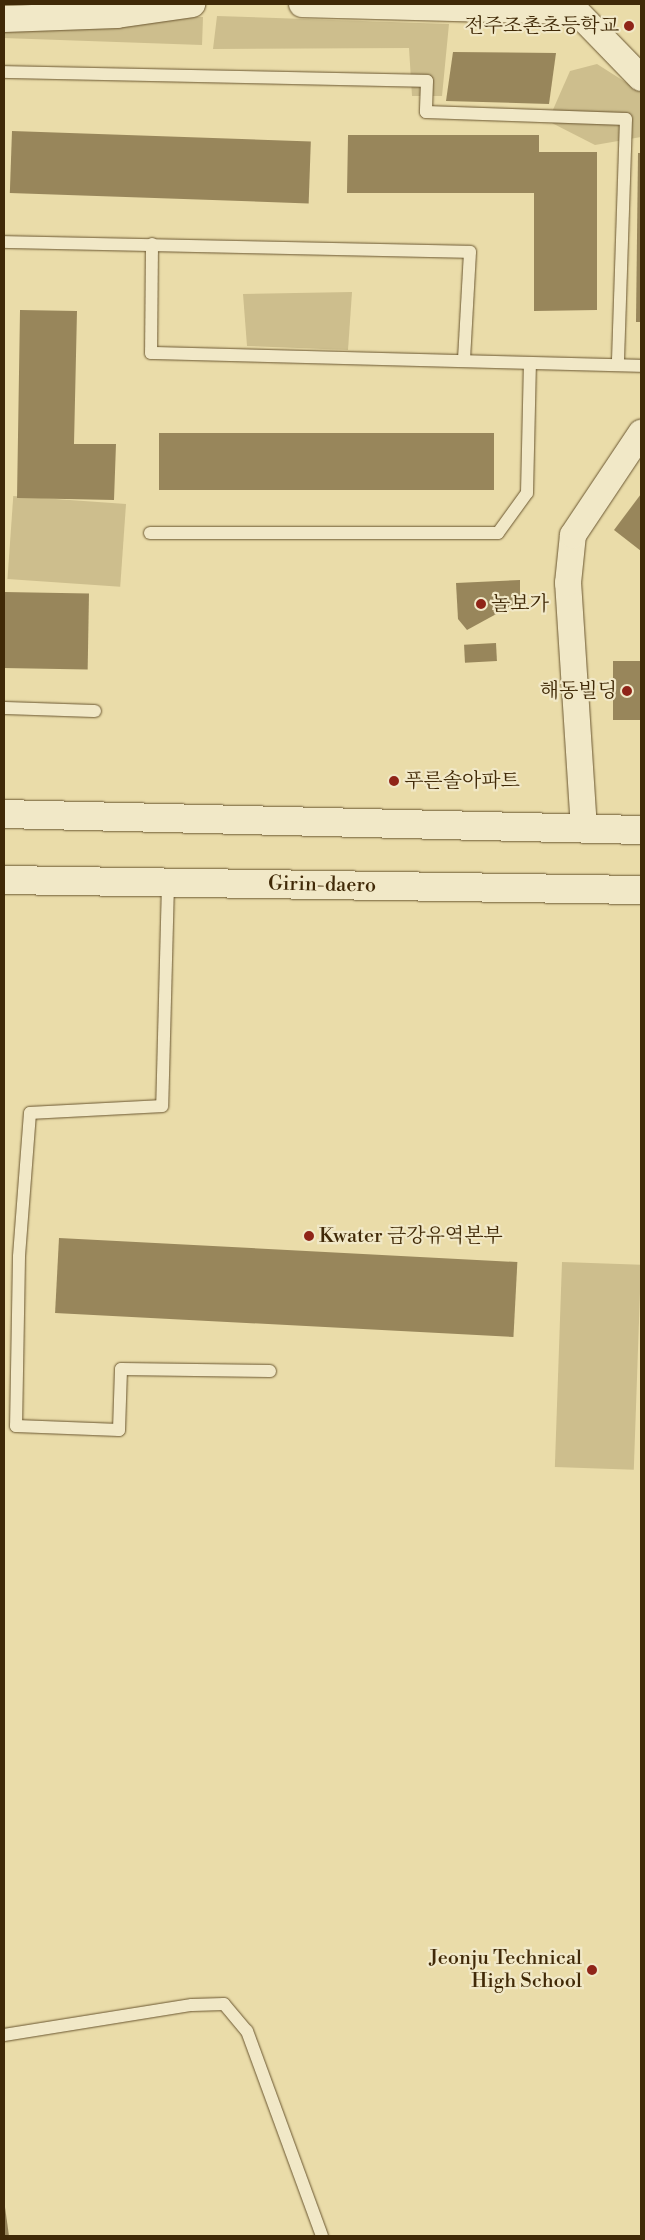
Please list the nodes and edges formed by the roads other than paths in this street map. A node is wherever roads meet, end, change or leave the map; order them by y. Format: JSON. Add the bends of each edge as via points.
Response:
{"nodes":[{"id":1,"x":192,"y":4,"type":"edge"},
{"id":2,"x":302,"y":4,"type":"edge"},
{"id":3,"x":114,"y":10,"type":"edge"},
{"id":4,"x":4,"y":19,"type":"edge"},
{"id":5,"x":4,"y":72,"type":"edge"},
{"id":6,"x":641,"y":78,"type":"edge"},
{"id":7,"x":4,"y":242,"type":"edge"},
{"id":8,"x":152,"y":244,"type":"junction"},
{"id":9,"x":464,"y":361,"type":"junction"},
{"id":10,"x":530,"y":363,"type":"junction"},
{"id":11,"x":618,"y":365,"type":"junction"},
{"id":12,"x":641,"y":366,"type":"edge"},
{"id":13,"x":641,"y":433,"type":"edge"},
{"id":14,"x":150,"y":532,"type":"dead end"},
{"id":15,"x":4,"y":708,"type":"edge"},
{"id":16,"x":95,"y":711,"type":"dead end"},
{"id":17,"x":4,"y":814,"type":"edge"},
{"id":18,"x":584,"y":828,"type":"junction"},
{"id":19,"x":641,"y":830,"type":"edge"},
{"id":20,"x":4,"y":880,"type":"edge"},
{"id":21,"x":168,"y":884,"type":"junction"},
{"id":22,"x":641,"y":890,"type":"edge"},
{"id":23,"x":270,"y":1371,"type":"dead end"},
{"id":24,"x":4,"y":2035,"type":"edge"},
{"id":25,"x":322,"y":2236,"type":"edge"}],
"edges":[{"from":1,"to":3,"type":"street"},
{"from":2,"to":6,"type":"street","via":[[576,11]]},
{"from":3,"to":4,"type":"street"},
{"from":5,"to":11,"type":"lane","via":[[427,81],[426,112],[626,119]]},
{"from":7,"to":8,"type":"lane"},
{"from":8,"to":9,"type":"lane","via":[[151,353]]},
{"from":8,"to":9,"type":"lane","via":[[470,252]]},
{"from":9,"to":10,"type":"lane"},
{"from":10,"to":11,"type":"lane"},
{"from":10,"to":14,"type":"lane","via":[[527,493],[498,533]]},
{"from":11,"to":12,"type":"lane"},
{"from":13,"to":18,"type":"street","via":[[574,535],[568,583]]},
{"from":15,"to":16,"type":"lane"},
{"from":17,"to":18,"type":"street"},
{"from":18,"to":19,"type":"street"},
{"from":20,"to":21,"type":"street","name":"Girin-daero"},
{"from":21,"to":22,"type":"street","name":"Girin-daero"},
{"from":21,"to":23,"type":"lane","via":[[162,1106],[30,1113],[19,1257],[16,1426],[119,1430],[121,1369]]},
{"from":24,"to":25,"type":"lane","via":[[192,2005],[224,2004],[247,2031]]}]}
